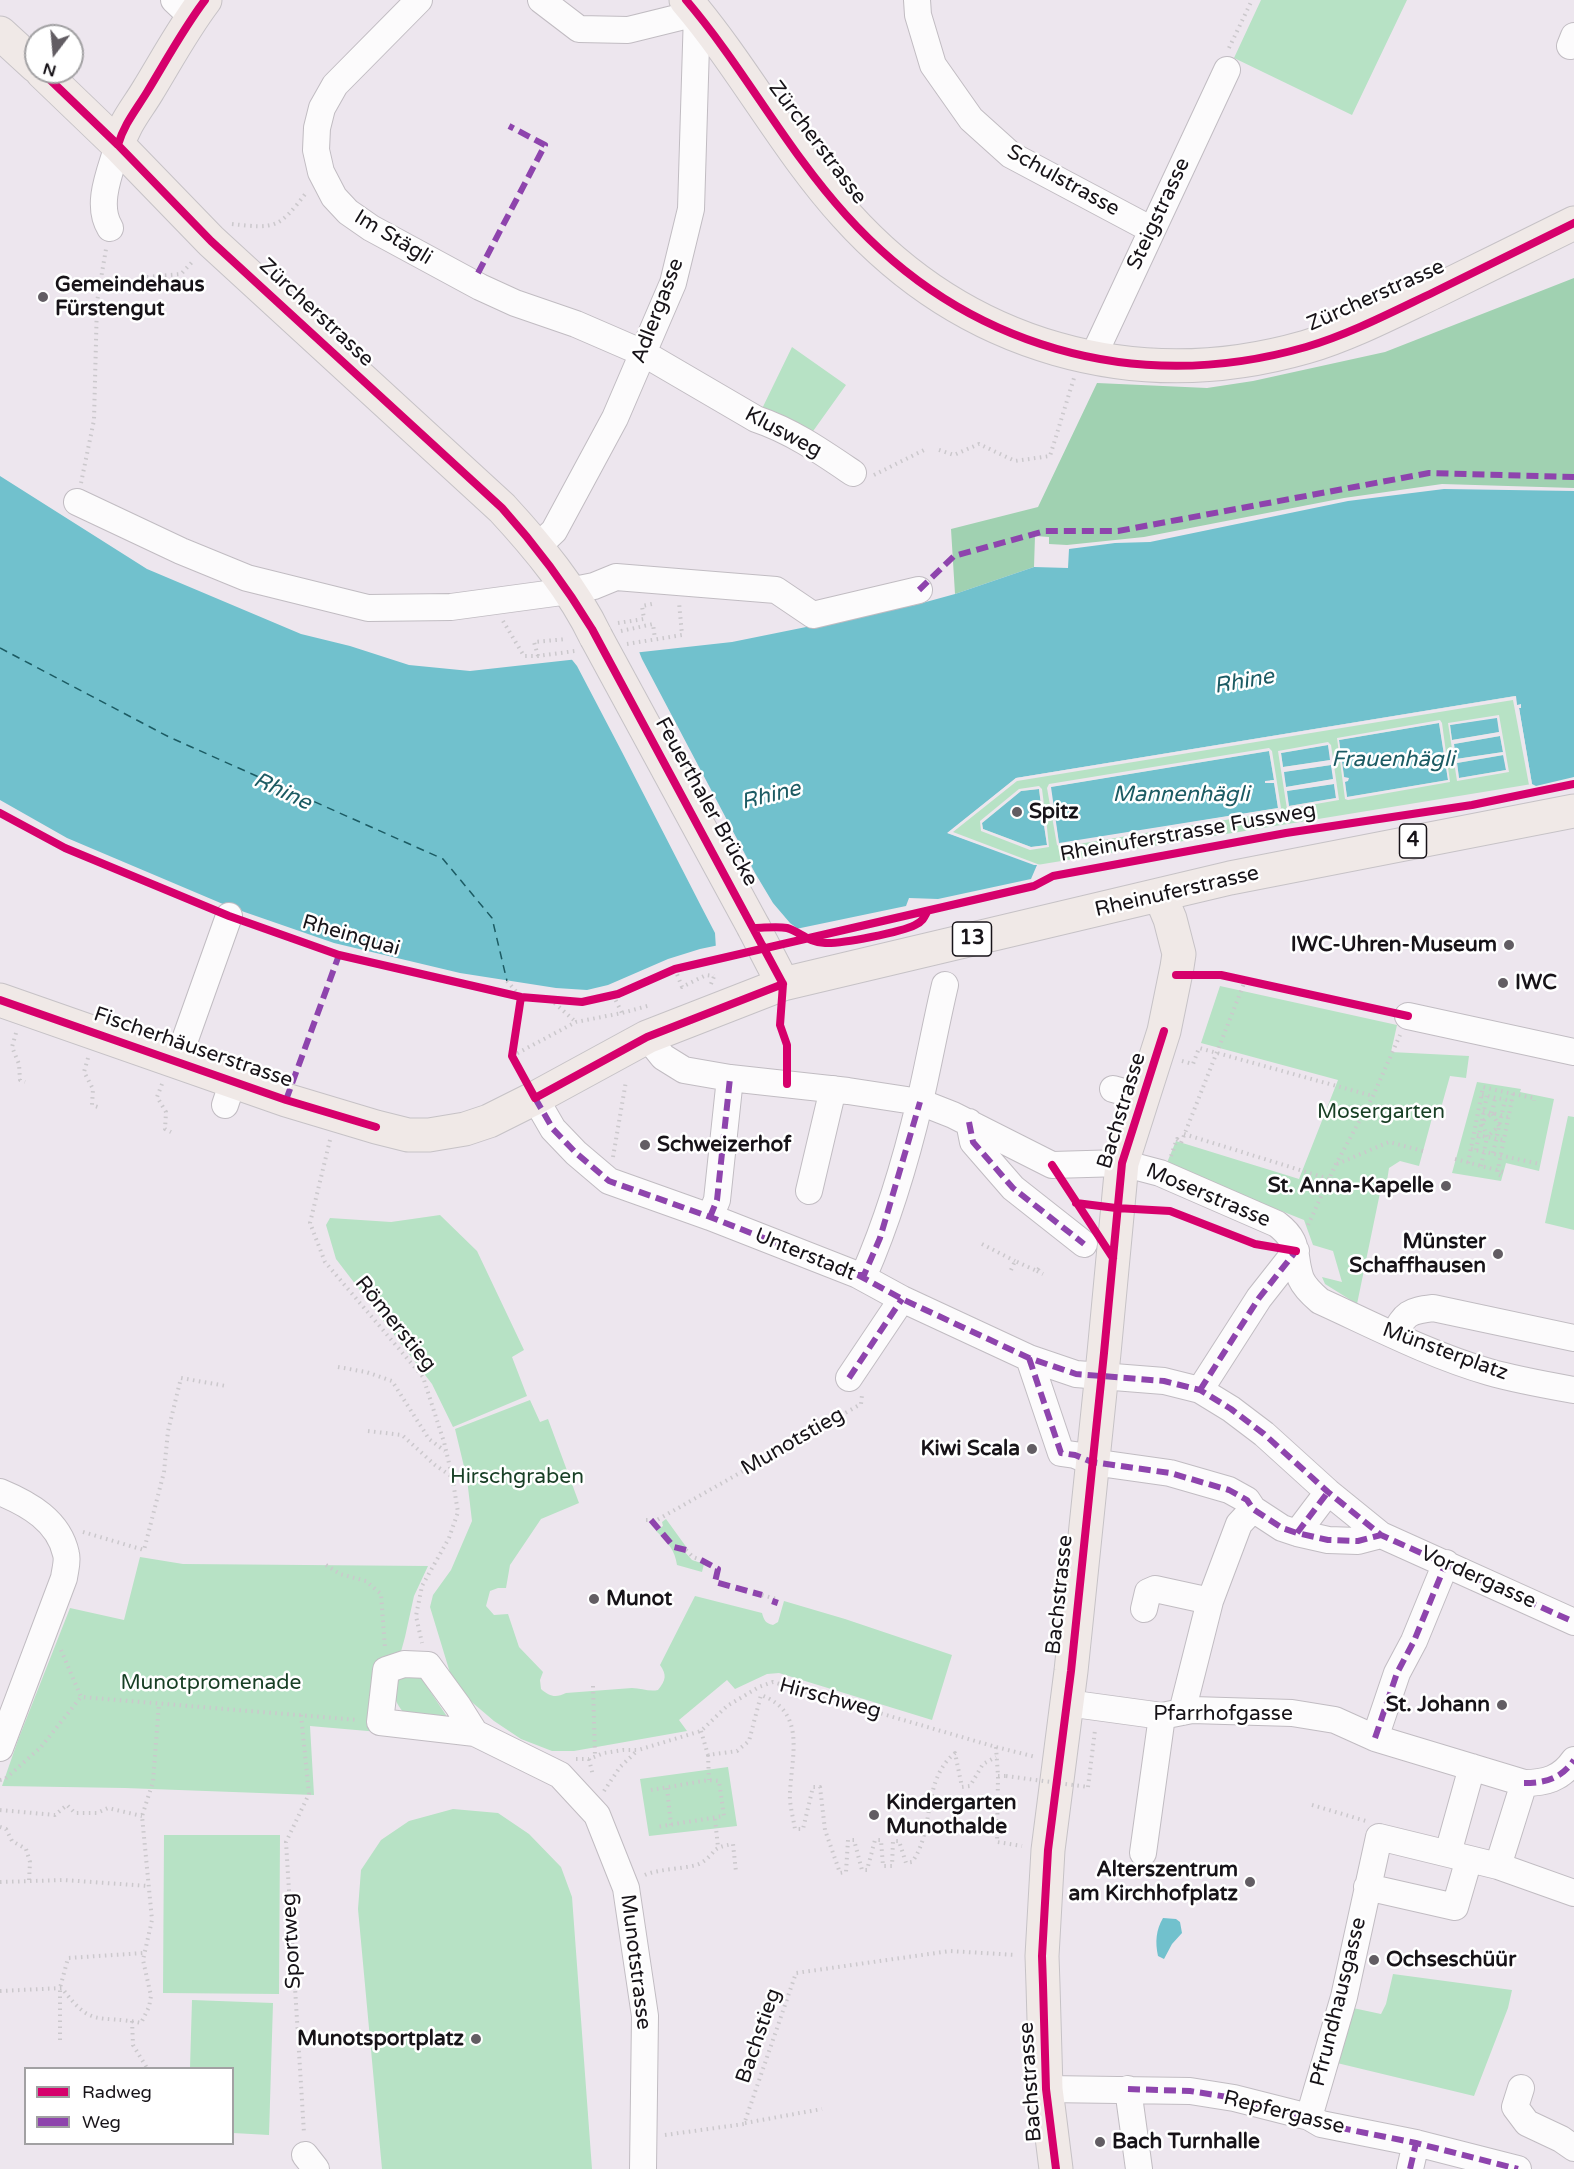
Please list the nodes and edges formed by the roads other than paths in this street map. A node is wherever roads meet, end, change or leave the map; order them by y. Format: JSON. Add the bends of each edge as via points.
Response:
{"nodes":[{"id":1,"x":419,"y":0,"type":"edge"},
{"id":2,"x":541,"y":0,"type":"edge"},
{"id":3,"x":917,"y":0,"type":"edge"},
{"id":4,"x":190,"y":6,"type":"edge"},
{"id":5,"x":692,"y":7,"type":"edge"},
{"id":6,"x":0,"y":33,"type":"edge"},
{"id":7,"x":24,"y":55,"type":"edge"},
{"id":8,"x":1227,"y":70,"type":"road end"},
{"id":9,"x":54,"y":84,"type":"edge"},
{"id":10,"x":118,"y":145,"type":"junction"},
{"id":11,"x":1574,"y":223,"type":"edge"},
{"id":12,"x":110,"y":228,"type":"road end"},
{"id":13,"x":1152,"y":230,"type":"junction"},
{"id":14,"x":643,"y":353,"type":"junction"},
{"id":15,"x":1091,"y":354,"type":"junction"},
{"id":16,"x":853,"y":473,"type":"road end"},
{"id":17,"x":77,"y":502,"type":"road end"},
{"id":18,"x":537,"y":547,"type":"junction"},
{"id":19,"x":919,"y":590,"type":"dead end"},
{"id":20,"x":569,"y":591,"type":"junction"},
{"id":21,"x":601,"y":637,"type":"joint"},
{"id":22,"x":1574,"y":812,"type":"edge"},
{"id":23,"x":1160,"y":895,"type":"junction"},
{"id":24,"x":229,"y":916,"type":"dead end"},
{"id":25,"x":777,"y":972,"type":"junction"},
{"id":26,"x":945,"y":985,"type":"dead end"},
{"id":27,"x":0,"y":1000,"type":"edge"},
{"id":28,"x":1408,"y":1016,"type":"road end"},
{"id":29,"x":647,"y":1037,"type":"junction"},
{"id":30,"x":1574,"y":1052,"type":"edge"},
{"id":31,"x":170,"y":1071,"type":"junction"},
{"id":32,"x":730,"y":1078,"type":"junction"},
{"id":33,"x":833,"y":1089,"type":"junction"},
{"id":34,"x":535,"y":1098,"type":"junction"},
{"id":35,"x":920,"y":1102,"type":"junction"},
{"id":36,"x":969,"y":1122,"type":"junction"},
{"id":37,"x":1122,"y":1162,"type":"junction"},
{"id":38,"x":809,"y":1191,"type":"dead end"},
{"id":39,"x":710,"y":1217,"type":"junction"},
{"id":40,"x":1084,"y":1244,"type":"dead end"},
{"id":41,"x":1296,"y":1251,"type":"junction"},
{"id":42,"x":858,"y":1275,"type":"junction"},
{"id":43,"x":902,"y":1299,"type":"junction"},
{"id":44,"x":1320,"y":1301,"type":"joint"},
{"id":45,"x":1394,"y":1335,"type":"junction"},
{"id":46,"x":1574,"y":1338,"type":"edge"},
{"id":47,"x":1029,"y":1358,"type":"junction"},
{"id":48,"x":1101,"y":1376,"type":"junction"},
{"id":49,"x":849,"y":1378,"type":"road end"},
{"id":50,"x":1200,"y":1390,"type":"junction"},
{"id":51,"x":1574,"y":1390,"type":"edge"},
{"id":52,"x":1092,"y":1462,"type":"junction"},
{"id":53,"x":0,"y":1492,"type":"edge"},
{"id":54,"x":1328,"y":1492,"type":"junction"},
{"id":55,"x":1253,"y":1509,"type":"junction"},
{"id":56,"x":1297,"y":1533,"type":"junction"},
{"id":57,"x":1381,"y":1535,"type":"junction"},
{"id":58,"x":1446,"y":1563,"type":"junction"},
{"id":59,"x":1210,"y":1601,"type":"junction"},
{"id":60,"x":1144,"y":1609,"type":"dead end"},
{"id":61,"x":1574,"y":1622,"type":"edge"},
{"id":62,"x":1067,"y":1703,"type":"junction"},
{"id":63,"x":1172,"y":1714,"type":"junction"},
{"id":64,"x":475,"y":1733,"type":"junction"},
{"id":65,"x":1375,"y":1738,"type":"junction"},
{"id":66,"x":0,"y":1748,"type":"edge"},
{"id":67,"x":1574,"y":1760,"type":"edge"},
{"id":68,"x":1472,"y":1767,"type":"junction"},
{"id":69,"x":1524,"y":1783,"type":"junction"},
{"id":70,"x":1143,"y":1853,"type":"dead end"},
{"id":71,"x":1458,"y":1856,"type":"junction"},
{"id":72,"x":1498,"y":1866,"type":"junction"},
{"id":73,"x":1367,"y":1887,"type":"junction"},
{"id":74,"x":1574,"y":1893,"type":"edge"},
{"id":75,"x":1521,"y":2088,"type":"dead end"},
{"id":76,"x":1047,"y":2089,"type":"junction"},
{"id":77,"x":1128,"y":2089,"type":"junction"},
{"id":78,"x":1309,"y":2117,"type":"junction"},
{"id":79,"x":1416,"y":2143,"type":"junction"},
{"id":80,"x":1574,"y":2148,"type":"edge"},
{"id":81,"x":643,"y":2169,"type":"edge"},
{"id":82,"x":1056,"y":2169,"type":"edge"},
{"id":83,"x":1139,"y":2169,"type":"edge"},
{"id":84,"x":1410,"y":2169,"type":"edge"},
{"id":85,"x":1518,"y":2169,"type":"edge"}],
"edges":[{"from":1,"to":14,"type":"street","name":"Im Stägli","via":[[335,85],[322,108],[316,150],[321,172],[334,197],[371,228],[480,287]]},
{"from":2,"to":5,"type":"street","via":[[579,28],[628,30]]},
{"from":3,"to":13,"type":"street","name":"Schulstrasse","via":[[933,65],[971,119],[1011,155]]},
{"from":4,"to":10,"type":"main road","via":[[142,100],[123,128]]},
{"from":5,"to":14,"type":"street","name":"Adlergasse","via":[[692,209],[673,283]]},
{"from":5,"to":15,"type":"main road","name":"Zürcherstrasse","via":[[812,174],[847,216],[897,264],[944,300],[996,328],[1049,347]]},
{"from":6,"to":7,"type":"main road"},
{"from":8,"to":13,"type":"street","name":"Steigstrasse"},
{"from":9,"to":10,"type":"main road","name":"Zürcherstrasse"},
{"from":10,"to":12,"type":"street","via":[[104,196],[105,221]]},
{"from":10,"to":18,"type":"main road","name":"Zürcherstrasse","via":[[212,241],[502,508]]},
{"from":11,"to":15,"type":"main road","name":"Zürcherstrasse","via":[[1359,328],[1307,346],[1252,360],[1201,366],[1156,366]]},
{"from":13,"to":15,"type":"street","name":"Steigstrasse"},
{"from":14,"to":16,"type":"street","name":"Klusweg","via":[[756,419],[806,441]]},
{"from":14,"to":18,"type":"street","name":"Adlergasse","via":[[615,418],[554,531]]},
{"from":17,"to":20,"type":"street","via":[[247,578],[368,608],[451,607]]},
{"from":18,"to":20,"type":"main road","name":"Zürcherstrasse"},
{"from":19,"to":20,"type":"street","via":[[813,615],[776,590],[616,577]]},
{"from":20,"to":21,"type":"main road","name":"Zürcherstrasse"},
{"from":21,"to":25,"type":"main road","name":"Feuerthaler Brücke","bridge":true},
{"from":22,"to":23,"type":"main road","name":"Rheinuferstrasse","number":"4","via":[[1247,874]]},
{"from":23,"to":25,"type":"main road","name":"Rheinuferstrasse","number":"13"},
{"from":23,"to":37,"type":"main road","name":"Bachstrasse","via":[[1179,954],[1178,967],[1164,1031],[1128,1093]]},
{"from":24,"to":31,"type":"street"},
{"from":25,"to":29,"type":"main road","name":"Fischerhäuserstrasse"},
{"from":26,"to":35,"type":"street"},
{"from":27,"to":31,"type":"main road","name":"Fischerhäuserstrasse"},
{"from":28,"to":30,"type":"street"},
{"from":29,"to":32,"type":"street","name":"Moserstrasse","via":[[663,1057],[684,1070]]},
{"from":29,"to":34,"type":"main road","name":"Fischerhäuserstrasse"},
{"from":31,"to":34,"type":"main road","name":"Fischerhäuserstrasse","via":[[225,1092],[408,1135],[465,1129]]},
{"from":32,"to":33,"type":"street","name":"Moserstrasse"},
{"from":32,"to":39,"type":"street","via":[[717,1200]]},
{"from":33,"to":35,"type":"street","name":"Moserstrasse"},
{"from":33,"to":38,"type":"street"},
{"from":34,"to":39,"type":"street","name":"Unterstadt","via":[[553,1129],[609,1181]]},
{"from":35,"to":36,"type":"street","name":"Moserstrasse"},
{"from":35,"to":42,"type":"street","via":[[880,1238],[864,1275]]},
{"from":36,"to":37,"type":"street","name":"Moserstrasse","via":[[1052,1165]]},
{"from":36,"to":40,"type":"street","via":[[973,1142],[1013,1188]]},
{"from":37,"to":41,"type":"street","name":"Moserstrasse","via":[[1160,1173],[1277,1224],[1288,1233]]},
{"from":37,"to":48,"type":"main road","name":"Bachstrasse"},
{"from":39,"to":42,"type":"street","name":"Unterstadt"},
{"from":41,"to":44,"type":"street","name":"Moserstrasse","via":[[1301,1280]]},
{"from":41,"to":50,"type":"street","via":[[1259,1299]]},
{"from":42,"to":43,"type":"street","name":"Unterstadt"},
{"from":43,"to":47,"type":"street","name":"Unterstadt"},
{"from":43,"to":49,"type":"street","name":"Munotstieg"},
{"from":44,"to":45,"type":"street","name":"Münsterplatz"},
{"from":45,"to":46,"type":"street","via":[[1402,1318],[1414,1310],[1433,1308]]},
{"from":45,"to":51,"type":"street","name":"Münsterplatz","via":[[1489,1372]]},
{"from":47,"to":48,"type":"street","name":"Unterstadt","via":[[1076,1374]]},
{"from":47,"to":52,"type":"street","via":[[1061,1453]]},
{"from":48,"to":50,"type":"street","name":"Vordergasse"},
{"from":48,"to":52,"type":"main road","name":"Bachstrasse"},
{"from":50,"to":54,"type":"street","name":"Vordergasse","via":[[1264,1434]]},
{"from":52,"to":55,"type":"street","via":[[1192,1478],[1229,1490],[1247,1500]]},
{"from":52,"to":62,"type":"main road","name":"Bachstrasse"},
{"from":53,"to":66,"type":"street","via":[[37,1511],[50,1523],[67,1556],[64,1578]]},
{"from":54,"to":56,"type":"street"},
{"from":54,"to":57,"type":"street","name":"Vordergasse"},
{"from":55,"to":56,"type":"street"},
{"from":55,"to":59,"type":"street","via":[[1239,1524]]},
{"from":56,"to":57,"type":"street","via":[[1358,1540]]},
{"from":57,"to":58,"type":"street","name":"Vordergasse"},
{"from":58,"to":61,"type":"street","name":"Vordergasse"},
{"from":58,"to":65,"type":"street","via":[[1397,1673]]},
{"from":59,"to":60,"type":"street","via":[[1155,1589],[1148,1592]]},
{"from":59,"to":63,"type":"street"},
{"from":62,"to":63,"type":"street","name":"Pfarrhofgasse"},
{"from":62,"to":76,"type":"main road","name":"Bachstrasse","via":[[1048,1850],[1042,1944]]},
{"from":63,"to":65,"type":"street","name":"Pfarrhofgasse","via":[[1192,1710],[1292,1713],[1335,1720]]},
{"from":63,"to":70,"type":"street"},
{"from":64,"to":64,"type":"street","via":[[428,1665],[404,1664],[386,1670],[380,1722]]},
{"from":64,"to":81,"type":"street","name":"Munotstrasse","via":[[560,1774],[597,1815],[626,1888],[645,2016]]},
{"from":65,"to":68,"type":"street","name":"Pfarrhofgasse"},
{"from":67,"to":69,"type":"street","via":[[1568,1770],[1544,1783]]},
{"from":68,"to":69,"type":"street","name":"Pfarrhofgasse"},
{"from":68,"to":71,"type":"street"},
{"from":69,"to":72,"type":"street"},
{"from":71,"to":72,"type":"street"},
{"from":71,"to":73,"type":"street","name":"Pfrundhausgasse","via":[[1379,1837]]},
{"from":71,"to":73,"type":"street","via":[[1455,1907]]},
{"from":72,"to":74,"type":"street"},
{"from":73,"to":78,"type":"street","name":"Pfrundhausgasse","via":[[1344,1997]]},
{"from":75,"to":80,"type":"street","via":[[1515,2107],[1527,2123]]},
{"from":76,"to":77,"type":"street","name":"Repfergasse"},
{"from":76,"to":82,"type":"main road","name":"Bachstrasse"},
{"from":77,"to":78,"type":"street","name":"Repfergasse","via":[[1234,2098]]},
{"from":77,"to":83,"type":"street"},
{"from":78,"to":79,"type":"street","name":"Repfergasse","via":[[1321,2124]]},
{"from":79,"to":84,"type":"street"},
{"from":79,"to":85,"type":"street","name":"Repfergasse"}]}
